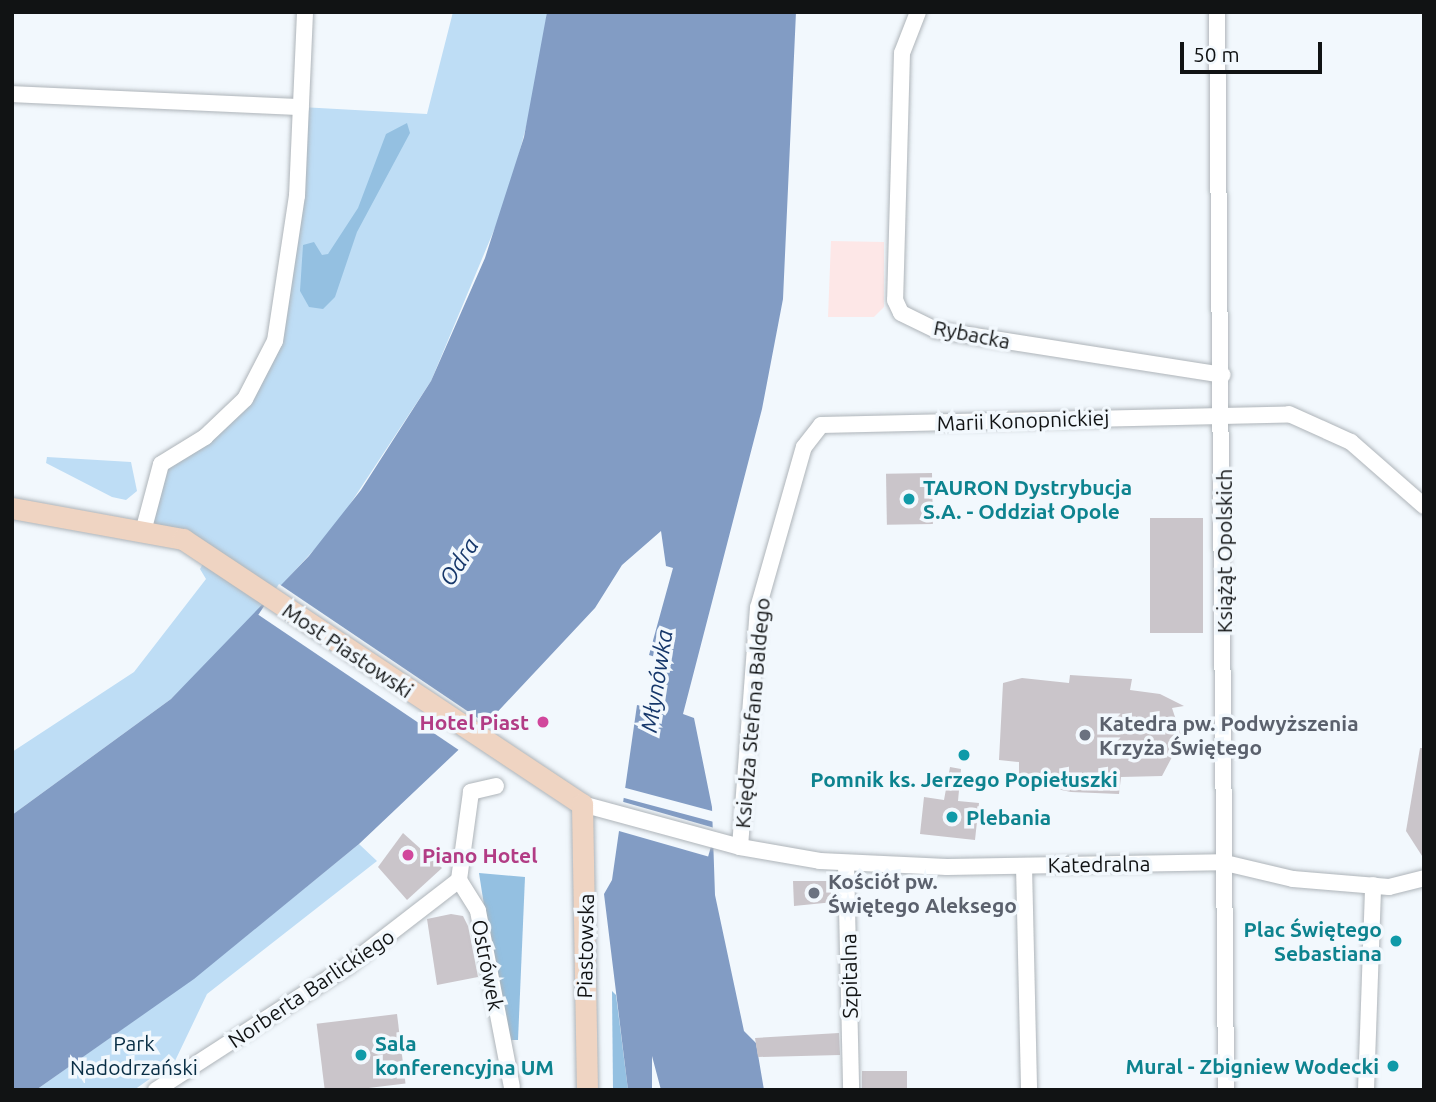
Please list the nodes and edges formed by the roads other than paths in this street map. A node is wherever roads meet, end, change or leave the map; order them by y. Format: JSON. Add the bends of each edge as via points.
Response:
{"nodes":[{"id":1,"x":305,"y":12,"type":"edge"},
{"id":2,"x":918,"y":12,"type":"edge"},
{"id":3,"x":1217,"y":12,"type":"edge"},
{"id":4,"x":12,"y":94,"type":"edge"},
{"id":5,"x":301,"y":107,"type":"junction"},
{"id":6,"x":1222,"y":375,"type":"junction"},
{"id":7,"x":1224,"y":414,"type":"junction"},
{"id":8,"x":821,"y":425,"type":"joint"},
{"id":9,"x":1424,"y":506,"type":"edge"},
{"id":10,"x":12,"y":508,"type":"edge"},
{"id":11,"x":144,"y":528,"type":"junction"},
{"id":12,"x":496,"y":786,"type":"dead end"},
{"id":13,"x":582,"y":804,"type":"junction"},
{"id":14,"x":740,"y":847,"type":"junction"},
{"id":15,"x":1221,"y":862,"type":"junction"},
{"id":16,"x":846,"y":863,"type":"junction"},
{"id":17,"x":1024,"y":866,"type":"junction"},
{"id":18,"x":1424,"y":878,"type":"edge"},
{"id":19,"x":459,"y":880,"type":"junction"},
{"id":20,"x":1373,"y":885,"type":"junction"},
{"id":21,"x":512,"y":1087,"type":"dead end"},
{"id":22,"x":156,"y":1090,"type":"edge"},
{"id":23,"x":587,"y":1090,"type":"edge"},
{"id":24,"x":851,"y":1090,"type":"edge"},
{"id":25,"x":1029,"y":1090,"type":"edge"},
{"id":26,"x":1226,"y":1090,"type":"edge"},
{"id":27,"x":1366,"y":1090,"type":"edge"}],
"edges":[{"from":1,"to":5,"type":"street"},
{"from":2,"to":6,"type":"street","name":"Rybacka","via":[[902,53],[895,300],[901,313],[936,330]]},
{"from":3,"to":6,"type":"street","name":"Książąt Opolskich"},
{"from":4,"to":5,"type":"street"},
{"from":5,"to":11,"type":"street","via":[[288,271],[270,357],[232,414],[161,464]]},
{"from":6,"to":7,"type":"street","name":"Książąt Opolskich"},
{"from":7,"to":8,"type":"street","name":"Marii Konopnickiej"},
{"from":7,"to":9,"type":"street","name":"Marii Konopnickiej","via":[[1289,414],[1322,426],[1351,442]]},
{"from":7,"to":15,"type":"street","name":"Książąt Opolskich"},
{"from":8,"to":14,"type":"street","name":"Księdza Stefana Baldego","via":[[804,447],[758,608]]},
{"from":10,"to":11,"type":"street","name":"Most Piastowski"},
{"from":11,"to":13,"type":"street","name":"Most Piastowski","via":[[208,555],[487,745]]},
{"from":12,"to":19,"type":"street","via":[[471,792]]},
{"from":13,"to":14,"type":"street","name":"Katedralna"},
{"from":13,"to":23,"type":"street","name":"Piastowska"},
{"from":14,"to":16,"type":"street","name":"Katedralna"},
{"from":15,"to":17,"type":"street","name":"Katedralna"},
{"from":15,"to":20,"type":"street","name":"Katedralna","via":[[1293,879]]},
{"from":15,"to":26,"type":"street","name":"Książąt Opolskich"},
{"from":16,"to":17,"type":"street","name":"Katedralna"},
{"from":16,"to":24,"type":"street","name":"Szpitalna"},
{"from":17,"to":25,"type":"street"},
{"from":18,"to":20,"type":"street","via":[[1401,886]]},
{"from":19,"to":21,"type":"street","name":"Ostrówek","via":[[478,911]]},
{"from":19,"to":22,"type":"street","name":"Norberta Barlickiego","via":[[349,965]]},
{"from":20,"to":27,"type":"street"}]}
